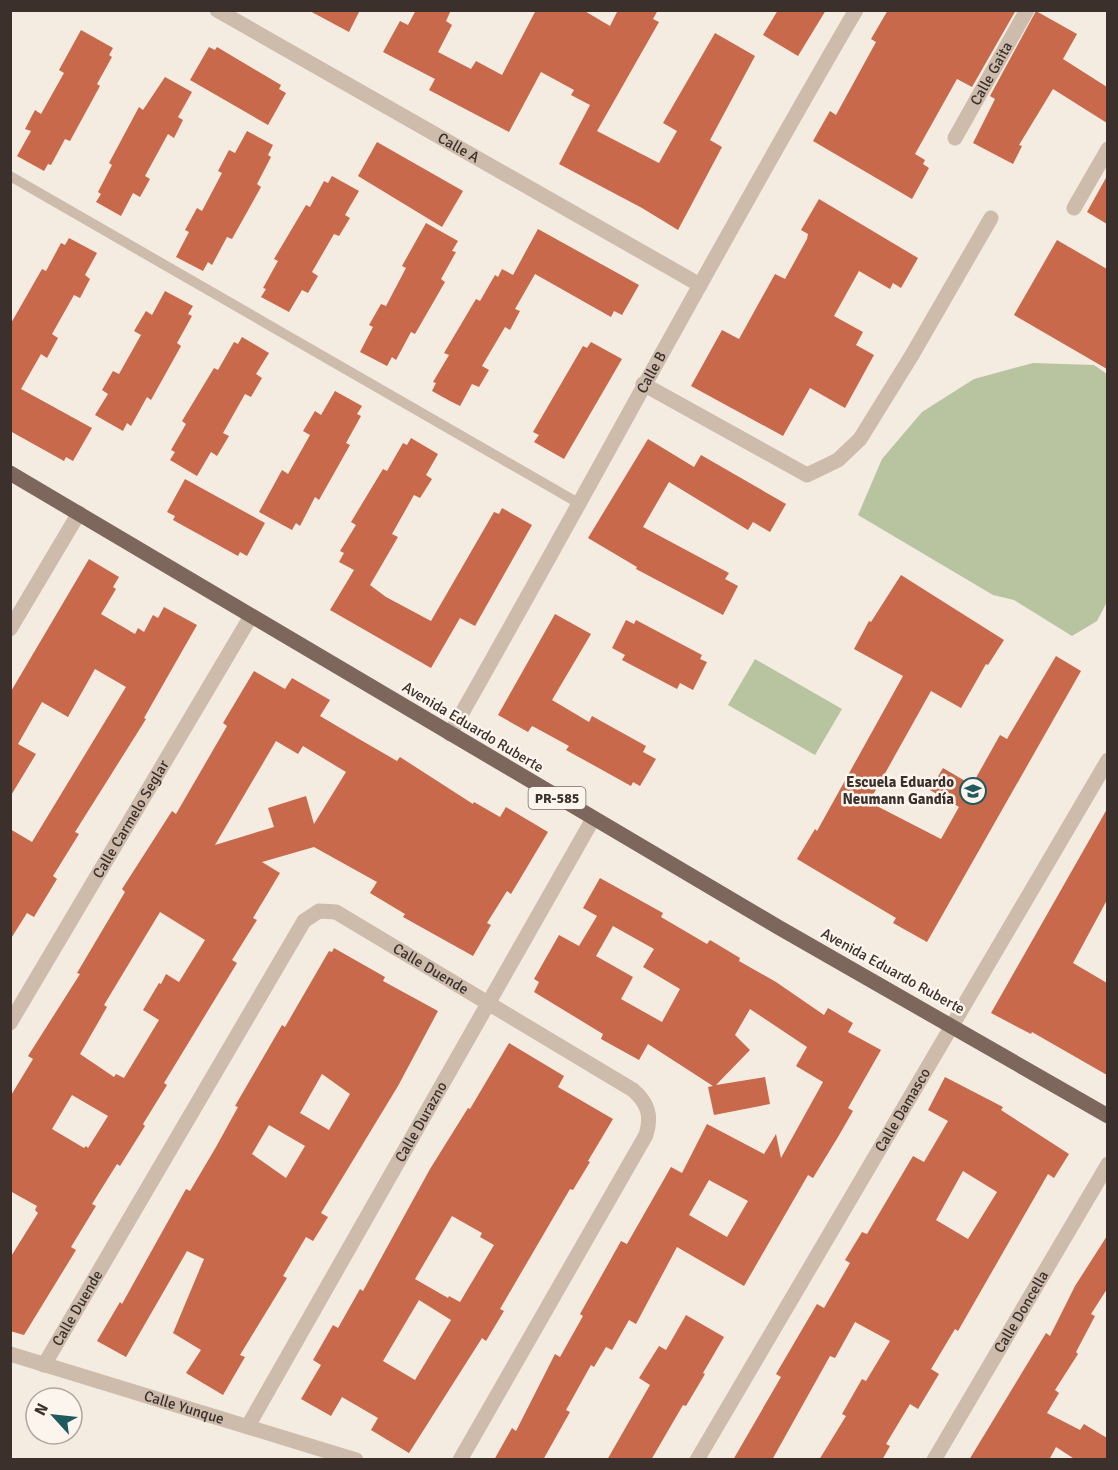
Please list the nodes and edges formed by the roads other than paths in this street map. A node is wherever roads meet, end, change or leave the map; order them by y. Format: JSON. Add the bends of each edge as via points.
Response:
{"nodes":[{"id":1,"x":217,"y":10,"type":"edge"},
{"id":2,"x":856,"y":10,"type":"edge"},
{"id":3,"x":1027,"y":10,"type":"edge"},
{"id":4,"x":955,"y":138,"type":"dead end"},
{"id":5,"x":1107,"y":149,"type":"edge"},
{"id":6,"x":10,"y":176,"type":"edge"},
{"id":7,"x":1074,"y":208,"type":"dead end"},
{"id":8,"x":991,"y":218,"type":"dead end"},
{"id":9,"x":700,"y":285,"type":"junction"},
{"id":10,"x":643,"y":384,"type":"junction"},
{"id":11,"x":10,"y":473,"type":"edge"},
{"id":12,"x":580,"y":504,"type":"junction"},
{"id":13,"x":79,"y":513,"type":"junction"},
{"id":14,"x":251,"y":616,"type":"junction"},
{"id":15,"x":10,"y":629,"type":"edge"},
{"id":16,"x":450,"y":734,"type":"junction"},
{"id":17,"x":1107,"y":760,"type":"edge"},
{"id":18,"x":593,"y":819,"type":"junction"},
{"id":19,"x":486,"y":1002,"type":"junction"},
{"id":20,"x":10,"y":1023,"type":"edge"},
{"id":21,"x":952,"y":1025,"type":"junction"},
{"id":22,"x":1107,"y":1116,"type":"edge"},
{"id":23,"x":1107,"y":1164,"type":"edge"},
{"id":24,"x":10,"y":1354,"type":"edge"},
{"id":25,"x":44,"y":1365,"type":"junction"},
{"id":26,"x":248,"y":1426,"type":"junction"},
{"id":27,"x":356,"y":1460,"type":"edge"},
{"id":28,"x":460,"y":1460,"type":"edge"},
{"id":29,"x":697,"y":1460,"type":"edge"},
{"id":30,"x":934,"y":1460,"type":"edge"}],
"edges":[{"from":1,"to":9,"type":"street","name":"Calle A"},
{"from":2,"to":9,"type":"street","name":"Calle B"},
{"from":3,"to":4,"type":"street","name":"Calle Gaita"},
{"from":5,"to":7,"type":"street"},
{"from":6,"to":12,"type":"lane"},
{"from":8,"to":10,"type":"street","via":[[860,439],[838,460],[807,475]]},
{"from":9,"to":10,"type":"street","name":"Calle B"},
{"from":10,"to":12,"type":"street","name":"Calle B"},
{"from":11,"to":13,"type":"main road","name":"Avenida Eduardo Ruberte","number":"PR-585"},
{"from":12,"to":16,"type":"street","name":"Calle B"},
{"from":13,"to":14,"type":"main road","name":"Avenida Eduardo Ruberte","number":"PR-585"},
{"from":13,"to":15,"type":"street"},
{"from":14,"to":16,"type":"main road","name":"Avenida Eduardo Ruberte","number":"PR-585"},
{"from":14,"to":20,"type":"street","name":"Calle Carmelo Seglar"},
{"from":16,"to":18,"type":"main road","name":"Avenida Eduardo Ruberte","number":"PR-585"},
{"from":17,"to":21,"type":"street","name":"Calle Damasco"},
{"from":18,"to":19,"type":"street","name":"Calle Durazno"},
{"from":18,"to":21,"type":"main road","name":"Avenida Eduardo Ruberte","number":"PR-585"},
{"from":19,"to":25,"type":"street","name":"Calle Duende","via":[[336,912],[311,915]]},
{"from":19,"to":26,"type":"street","name":"Calle Durazno"},
{"from":19,"to":28,"type":"street","name":"Calle Duende","via":[[633,1090],[646,1105],[649,1125]]},
{"from":21,"to":22,"type":"main road","name":"Avenida Eduardo Ruberte","number":"PR-585"},
{"from":21,"to":29,"type":"street","name":"Calle Damasco"},
{"from":23,"to":30,"type":"street","name":"Calle Doncella"},
{"from":24,"to":25,"type":"street","name":"Calle Yunque"},
{"from":25,"to":26,"type":"street","name":"Calle Yunque"},
{"from":26,"to":27,"type":"street","name":"Calle Yunque"}]}
